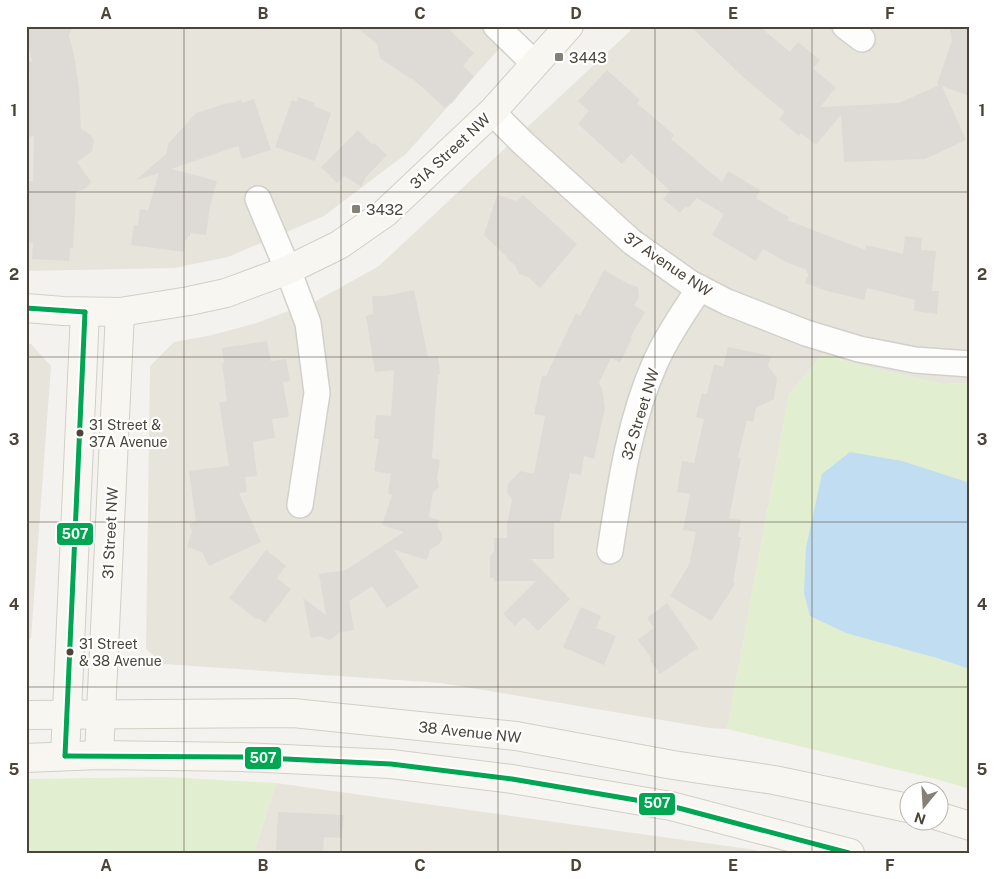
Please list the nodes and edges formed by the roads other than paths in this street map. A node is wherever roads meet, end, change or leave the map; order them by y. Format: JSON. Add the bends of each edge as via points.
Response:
{"nodes":[{"id":1,"x":496,"y":26,"type":"edge"},
{"id":2,"x":570,"y":26,"type":"edge"},
{"id":3,"x":535,"y":64,"type":"junction"},
{"id":4,"x":492,"y":112,"type":"junction"},
{"id":5,"x":258,"y":199,"type":"dead end"},
{"id":6,"x":288,"y":270,"type":"junction"},
{"id":7,"x":700,"y":288,"type":"junction"},
{"id":8,"x":26,"y":308,"type":"edge"},
{"id":9,"x":85,"y":312,"type":"junction"},
{"id":10,"x":120,"y":312,"type":"junction"},
{"id":11,"x":970,"y":364,"type":"edge"},
{"id":12,"x":300,"y":505,"type":"dead end"},
{"id":13,"x":610,"y":551,"type":"dead end"},
{"id":14,"x":68,"y":714,"type":"junction"},
{"id":15,"x":101,"y":714,"type":"junction"},
{"id":16,"x":26,"y":715,"type":"edge"},
{"id":17,"x":99,"y":755,"type":"junction"},
{"id":18,"x":65,"y":756,"type":"junction"},
{"id":19,"x":26,"y":758,"type":"edge"},
{"id":20,"x":898,"y":806,"type":"edge"},
{"id":21,"x":948,"y":820,"type":"edge"},
{"id":22,"x":969,"y":827,"type":"edge"},
{"id":23,"x":850,"y":853,"type":"edge"}],
"edges":[{"from":1,"to":3,"type":"street"},
{"from":2,"to":3,"type":"main road","name":"31A Street NW"},
{"from":3,"to":4,"type":"main road","name":"31A Street NW"},
{"from":4,"to":6,"type":"main road","name":"31A Street NW","via":[[385,213],[339,245]]},
{"from":4,"to":7,"type":"street","name":"37 Avenue NW","via":[[632,242]]},
{"from":5,"to":6,"type":"street"},
{"from":6,"to":10,"type":"main road","name":"31A Street NW","via":[[226,293]]},
{"from":6,"to":12,"type":"street","via":[[308,323],[317,393]]},
{"from":7,"to":11,"type":"street","name":"37 Avenue NW","via":[[806,333],[859,349],[916,360]]},
{"from":7,"to":13,"type":"street","name":"32 Street NW","via":[[660,354],[643,394],[623,470]]},
{"from":8,"to":9,"type":"main road","name":"31A Street NW"},
{"from":9,"to":10,"type":"main road","name":"31A Street NW"},
{"from":9,"to":14,"type":"main road"},
{"from":10,"to":15,"type":"main road","name":"31 Street NW"},
{"from":14,"to":15,"type":"main road","name":"38 Avenue NW"},
{"from":14,"to":16,"type":"main road","name":"38 Avenue NW"},
{"from":14,"to":18,"type":"main road"},
{"from":15,"to":17,"type":"main road","name":"31 Street NW"},
{"from":15,"to":20,"type":"main road","name":"38 Avenue NW","via":[[293,714],[516,736],[774,780]]},
{"from":17,"to":18,"type":"main road"},
{"from":17,"to":23,"type":"main road","via":[[391,764],[503,778],[672,806]]},
{"from":18,"to":19,"type":"main road"},
{"from":21,"to":22,"type":"main road"}]}
